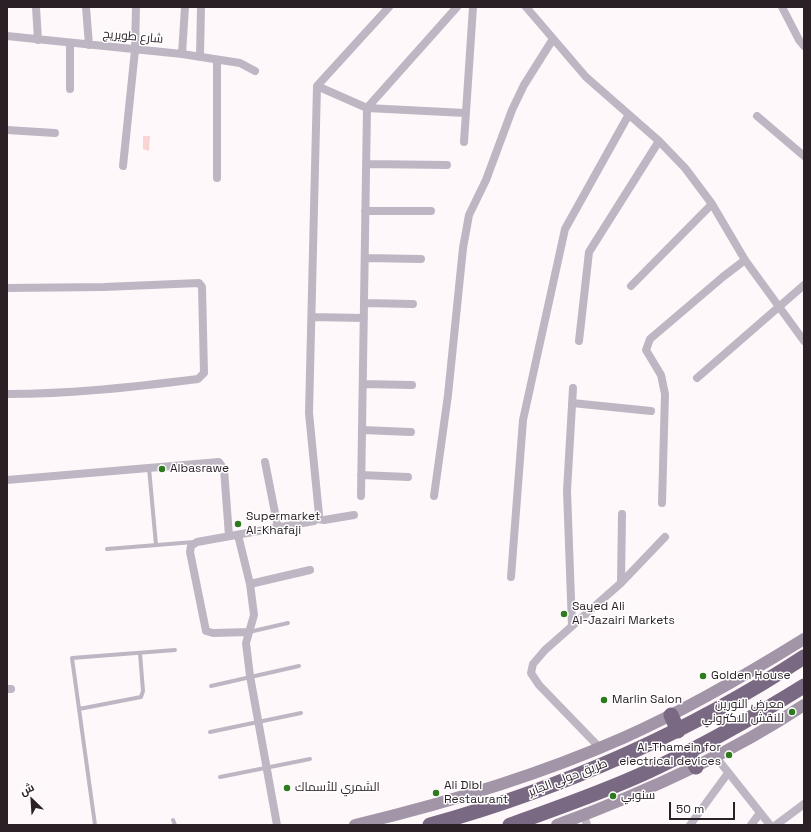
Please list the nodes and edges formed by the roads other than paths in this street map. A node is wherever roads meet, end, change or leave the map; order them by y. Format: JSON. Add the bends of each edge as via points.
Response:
{"nodes":[{"id":1,"x":36,"y":7,"type":"edge"},
{"id":2,"x":86,"y":7,"type":"edge"},
{"id":3,"x":136,"y":7,"type":"edge"},
{"id":4,"x":185,"y":7,"type":"edge"},
{"id":5,"x":201,"y":7,"type":"edge"},
{"id":6,"x":389,"y":7,"type":"edge"},
{"id":7,"x":457,"y":7,"type":"edge"},
{"id":8,"x":473,"y":7,"type":"edge"},
{"id":9,"x":526,"y":7,"type":"edge"},
{"id":10,"x":782,"y":7,"type":"edge"},
{"id":11,"x":7,"y":36,"type":"edge"},
{"id":12,"x":553,"y":39,"type":"junction"},
{"id":13,"x":38,"y":40,"type":"junction"},
{"id":14,"x":70,"y":44,"type":"junction"},
{"id":15,"x":89,"y":45,"type":"junction"},
{"id":16,"x":804,"y":46,"type":"edge"},
{"id":17,"x":135,"y":50,"type":"junction"},
{"id":18,"x":182,"y":54,"type":"junction"},
{"id":19,"x":200,"y":57,"type":"junction"},
{"id":20,"x":217,"y":60,"type":"junction"},
{"id":21,"x":254,"y":71,"type":"dead end"},
{"id":22,"x":317,"y":86,"type":"junction"},
{"id":23,"x":70,"y":89,"type":"dead end"},
{"id":24,"x":367,"y":108,"type":"junction"},
{"id":25,"x":465,"y":113,"type":"junction"},
{"id":26,"x":628,"y":116,"type":"junction"},
{"id":27,"x":757,"y":116,"type":"dead end"},
{"id":28,"x":7,"y":130,"type":"edge"},
{"id":29,"x":55,"y":133,"type":"dead end"},
{"id":30,"x":659,"y":141,"type":"junction"},
{"id":31,"x":464,"y":142,"type":"dead end"},
{"id":32,"x":804,"y":156,"type":"edge"},
{"id":33,"x":366,"y":164,"type":"junction"},
{"id":34,"x":447,"y":165,"type":"dead end"},
{"id":35,"x":123,"y":166,"type":"dead end"},
{"id":36,"x":217,"y":178,"type":"dead end"},
{"id":37,"x":712,"y":204,"type":"junction"},
{"id":38,"x":366,"y":210,"type":"junction"},
{"id":39,"x":432,"y":212,"type":"dead end"},
{"id":40,"x":365,"y":258,"type":"junction"},
{"id":41,"x":421,"y":259,"type":"dead end"},
{"id":42,"x":745,"y":260,"type":"junction"},
{"id":43,"x":804,"y":285,"type":"edge"},
{"id":44,"x":631,"y":286,"type":"dead end"},
{"id":45,"x":7,"y":288,"type":"edge"},
{"id":46,"x":364,"y":303,"type":"junction"},
{"id":47,"x":413,"y":304,"type":"dead end"},
{"id":48,"x":779,"y":306,"type":"junction"},
{"id":49,"x":312,"y":317,"type":"junction"},
{"id":50,"x":364,"y":318,"type":"junction"},
{"id":51,"x":580,"y":341,"type":"dead end"},
{"id":52,"x":804,"y":341,"type":"edge"},
{"id":53,"x":697,"y":378,"type":"dead end"},
{"id":54,"x":363,"y":384,"type":"junction"},
{"id":55,"x":412,"y":386,"type":"dead end"},
{"id":56,"x":573,"y":388,"type":"dead end"},
{"id":57,"x":7,"y":394,"type":"edge"},
{"id":58,"x":572,"y":403,"type":"junction"},
{"id":59,"x":651,"y":411,"type":"dead end"},
{"id":60,"x":362,"y":430,"type":"junction"},
{"id":61,"x":411,"y":432,"type":"dead end"},
{"id":62,"x":265,"y":462,"type":"dead end"},
{"id":63,"x":149,"y":468,"type":"junction"},
{"id":64,"x":361,"y":475,"type":"junction"},
{"id":65,"x":408,"y":477,"type":"dead end"},
{"id":66,"x":7,"y":480,"type":"edge"},
{"id":67,"x":361,"y":496,"type":"dead end"},
{"id":68,"x":434,"y":496,"type":"dead end"},
{"id":69,"x":662,"y":503,"type":"dead end"},
{"id":70,"x":622,"y":514,"type":"dead end"},
{"id":71,"x":354,"y":516,"type":"dead end"},
{"id":72,"x":317,"y":519,"type":"junction"},
{"id":73,"x":278,"y":528,"type":"junction"},
{"id":74,"x":238,"y":535,"type":"junction"},
{"id":75,"x":229,"y":536,"type":"junction"},
{"id":76,"x":665,"y":537,"type":"dead end"},
{"id":77,"x":197,"y":542,"type":"junction"},
{"id":78,"x":156,"y":545,"type":"junction"},
{"id":79,"x":107,"y":549,"type":"dead end"},
{"id":80,"x":310,"y":570,"type":"dead end"},
{"id":81,"x":511,"y":577,"type":"dead end"},
{"id":82,"x":621,"y":583,"type":"junction"},
{"id":83,"x":250,"y":584,"type":"junction"},
{"id":84,"x":288,"y":623,"type":"dead end"},
{"id":85,"x":572,"y":626,"type":"junction"},
{"id":86,"x":249,"y":632,"type":"junction"},
{"id":87,"x":804,"y":639,"type":"edge"},
{"id":88,"x":175,"y":650,"type":"dead end"},
{"id":89,"x":140,"y":653,"type":"junction"},
{"id":90,"x":804,"y":657,"type":"edge"},
{"id":91,"x":299,"y":666,"type":"dead end"},
{"id":92,"x":250,"y":676,"type":"junction"},
{"id":93,"x":210,"y":686,"type":"dead end"},
{"id":94,"x":804,"y":686,"type":"edge"},
{"id":95,"x":804,"y":705,"type":"edge"},
{"id":96,"x":79,"y":709,"type":"junction"},
{"id":97,"x":301,"y":713,"type":"dead end"},
{"id":98,"x":671,"y":715,"type":"junction"},
{"id":99,"x":258,"y":722,"type":"junction"},
{"id":100,"x":210,"y":732,"type":"dead end"},
{"id":101,"x":678,"y":732,"type":"junction"},
{"id":102,"x":600,"y":748,"type":"junction"},
{"id":103,"x":688,"y":752,"type":"junction"},
{"id":104,"x":716,"y":757,"type":"junction"},
{"id":105,"x":310,"y":759,"type":"dead end"},
{"id":106,"x":266,"y":767,"type":"junction"},
{"id":107,"x":696,"y":767,"type":"junction"},
{"id":108,"x":586,"y":772,"type":"junction"},
{"id":109,"x":728,"y":773,"type":"junction"},
{"id":110,"x":220,"y":776,"type":"dead end"},
{"id":111,"x":540,"y":788,"type":"junction"},
{"id":112,"x":594,"y":794,"type":"junction"},
{"id":113,"x":804,"y":804,"type":"edge"},
{"id":114,"x":548,"y":812,"type":"junction"},
{"id":115,"x":760,"y":813,"type":"junction"},
{"id":116,"x":173,"y":820,"type":"dead end"},
{"id":117,"x":586,"y":820,"type":"edge"},
{"id":118,"x":95,"y":825,"type":"edge"},
{"id":119,"x":175,"y":825,"type":"edge"},
{"id":120,"x":277,"y":825,"type":"edge"},
{"id":121,"x":355,"y":825,"type":"edge"},
{"id":122,"x":430,"y":825,"type":"edge"},
{"id":123,"x":510,"y":825,"type":"edge"},
{"id":124,"x":557,"y":825,"type":"edge"},
{"id":125,"x":690,"y":825,"type":"edge"},
{"id":126,"x":751,"y":825,"type":"edge"},
{"id":127,"x":770,"y":825,"type":"edge"},
{"id":128,"x":776,"y":825,"type":"edge"}],
"edges":[{"from":1,"to":13,"type":"street"},
{"from":2,"to":15,"type":"street"},
{"from":3,"to":17,"type":"street"},
{"from":4,"to":18,"type":"street"},
{"from":5,"to":19,"type":"street"},
{"from":6,"to":22,"type":"street"},
{"from":7,"to":24,"type":"street"},
{"from":8,"to":25,"type":"street"},
{"from":9,"to":12,"type":"street"},
{"from":10,"to":16,"type":"street"},
{"from":11,"to":13,"type":"street","name":"شارع طويريج"},
{"from":12,"to":26,"type":"street","via":[[586,77]]},
{"from":12,"to":68,"type":"street","via":[[524,85],[512,110],[486,180],[469,215],[462,255],[448,395]]},
{"from":13,"to":14,"type":"street","name":"شارع طويريج"},
{"from":14,"to":15,"type":"street","name":"شارع طويريج"},
{"from":14,"to":23,"type":"street"},
{"from":15,"to":17,"type":"street","name":"شارع طويريج"},
{"from":17,"to":18,"type":"street","name":"شارع طويريج"},
{"from":17,"to":35,"type":"street"},
{"from":18,"to":19,"type":"street","name":"شارع طويريج"},
{"from":19,"to":20,"type":"street","name":"شارع طويريج"},
{"from":20,"to":21,"type":"street","name":"شارع طويريج","via":[[240,63]]},
{"from":20,"to":36,"type":"street"},
{"from":22,"to":24,"type":"street"},
{"from":22,"to":49,"type":"street"},
{"from":24,"to":25,"type":"street"},
{"from":24,"to":33,"type":"street"},
{"from":25,"to":31,"type":"street"},
{"from":26,"to":30,"type":"street"},
{"from":26,"to":81,"type":"street","via":[[565,229],[523,420]]},
{"from":27,"to":32,"type":"street"},
{"from":28,"to":29,"type":"street"},
{"from":30,"to":37,"type":"street","via":[[685,168]]},
{"from":30,"to":51,"type":"street","via":[[589,252]]},
{"from":33,"to":34,"type":"street"},
{"from":33,"to":38,"type":"street"},
{"from":37,"to":42,"type":"street"},
{"from":37,"to":44,"type":"street"},
{"from":38,"to":39,"type":"street"},
{"from":38,"to":40,"type":"street"},
{"from":40,"to":41,"type":"street"},
{"from":40,"to":46,"type":"street"},
{"from":42,"to":48,"type":"street"},
{"from":42,"to":69,"type":"street","via":[[650,339],[647,345],[649,355],[661,375],[665,394]]},
{"from":43,"to":48,"type":"street"},
{"from":45,"to":57,"type":"street","via":[[199,283],[202,287],[204,373],[198,379],[114,390]]},
{"from":46,"to":47,"type":"street"},
{"from":46,"to":50,"type":"street"},
{"from":48,"to":52,"type":"street"},
{"from":48,"to":53,"type":"street"},
{"from":49,"to":50,"type":"street"},
{"from":49,"to":72,"type":"street","via":[[309,413],[319,510]]},
{"from":50,"to":54,"type":"street"},
{"from":54,"to":55,"type":"street"},
{"from":54,"to":60,"type":"street"},
{"from":56,"to":58,"type":"street"},
{"from":58,"to":59,"type":"street"},
{"from":58,"to":85,"type":"street","via":[[567,491]]},
{"from":60,"to":61,"type":"street"},
{"from":60,"to":64,"type":"street"},
{"from":62,"to":73,"type":"street"},
{"from":63,"to":66,"type":"street"},
{"from":63,"to":75,"type":"street","via":[[215,462],[222,465]]},
{"from":63,"to":78,"type":"lane"},
{"from":64,"to":65,"type":"street"},
{"from":64,"to":67,"type":"street"},
{"from":70,"to":82,"type":"street"},
{"from":71,"to":72,"type":"street"},
{"from":72,"to":73,"type":"street"},
{"from":73,"to":74,"type":"street"},
{"from":74,"to":75,"type":"street"},
{"from":74,"to":83,"type":"street"},
{"from":75,"to":77,"type":"street"},
{"from":76,"to":82,"type":"street"},
{"from":77,"to":78,"type":"lane"},
{"from":77,"to":86,"type":"street","via":[[191,546],[190,552],[206,631],[213,634]]},
{"from":78,"to":79,"type":"lane"},
{"from":80,"to":83,"type":"street"},
{"from":82,"to":85,"type":"street"},
{"from":83,"to":86,"type":"street","via":[[254,615]]},
{"from":84,"to":86,"type":"lane"},
{"from":85,"to":102,"type":"street","via":[[533,664],[532,673],[539,685]]},
{"from":86,"to":92,"type":"street","via":[[246,650]]},
{"from":87,"to":98,"type":"main road"},
{"from":88,"to":89,"type":"lane"},
{"from":89,"to":96,"type":"lane","via":[[143,691],[141,697]]},
{"from":89,"to":96,"type":"lane","via":[[72,658]]},
{"from":90,"to":101,"type":"highway","name":"طريق حولي الجاير"},
{"from":91,"to":92,"type":"lane"},
{"from":92,"to":93,"type":"lane"},
{"from":92,"to":99,"type":"street"},
{"from":94,"to":103,"type":"highway","name":"طريق حولي الجاير"},
{"from":95,"to":104,"type":"main road"},
{"from":96,"to":118,"type":"lane"},
{"from":97,"to":99,"type":"lane"},
{"from":98,"to":101,"type":"highway"},
{"from":98,"to":102,"type":"main road"},
{"from":99,"to":100,"type":"lane"},
{"from":99,"to":106,"type":"street"},
{"from":101,"to":108,"type":"highway","name":"طريق حولي الجاير"},
{"from":102,"to":121,"type":"main road","via":[[468,796]]},
{"from":103,"to":107,"type":"highway"},
{"from":103,"to":112,"type":"highway","name":"طريق حولي الجاير"},
{"from":104,"to":107,"type":"main road"},
{"from":104,"to":109,"type":"street"},
{"from":105,"to":106,"type":"lane"},
{"from":106,"to":110,"type":"lane"},
{"from":106,"to":120,"type":"street"},
{"from":107,"to":117,"type":"main road"},
{"from":108,"to":111,"type":"highway","name":"طريق حولي الجاير"},
{"from":108,"to":112,"type":"highway","via":[[583,778],[584,785]]},
{"from":109,"to":115,"type":"street"},
{"from":109,"to":125,"type":"street"},
{"from":111,"to":114,"type":"highway","via":[[550,798]]},
{"from":111,"to":122,"type":"highway","name":"طريق حولي الجاير","via":[[490,807]]},
{"from":112,"to":114,"type":"highway","name":"طريق حولي الجاير"},
{"from":113,"to":128,"type":"street"},
{"from":114,"to":123,"type":"highway","name":"طريق حولي الجاير"},
{"from":115,"to":126,"type":"street"},
{"from":115,"to":127,"type":"street"},
{"from":116,"to":119,"type":"lane"},
{"from":117,"to":124,"type":"main road"}]}
